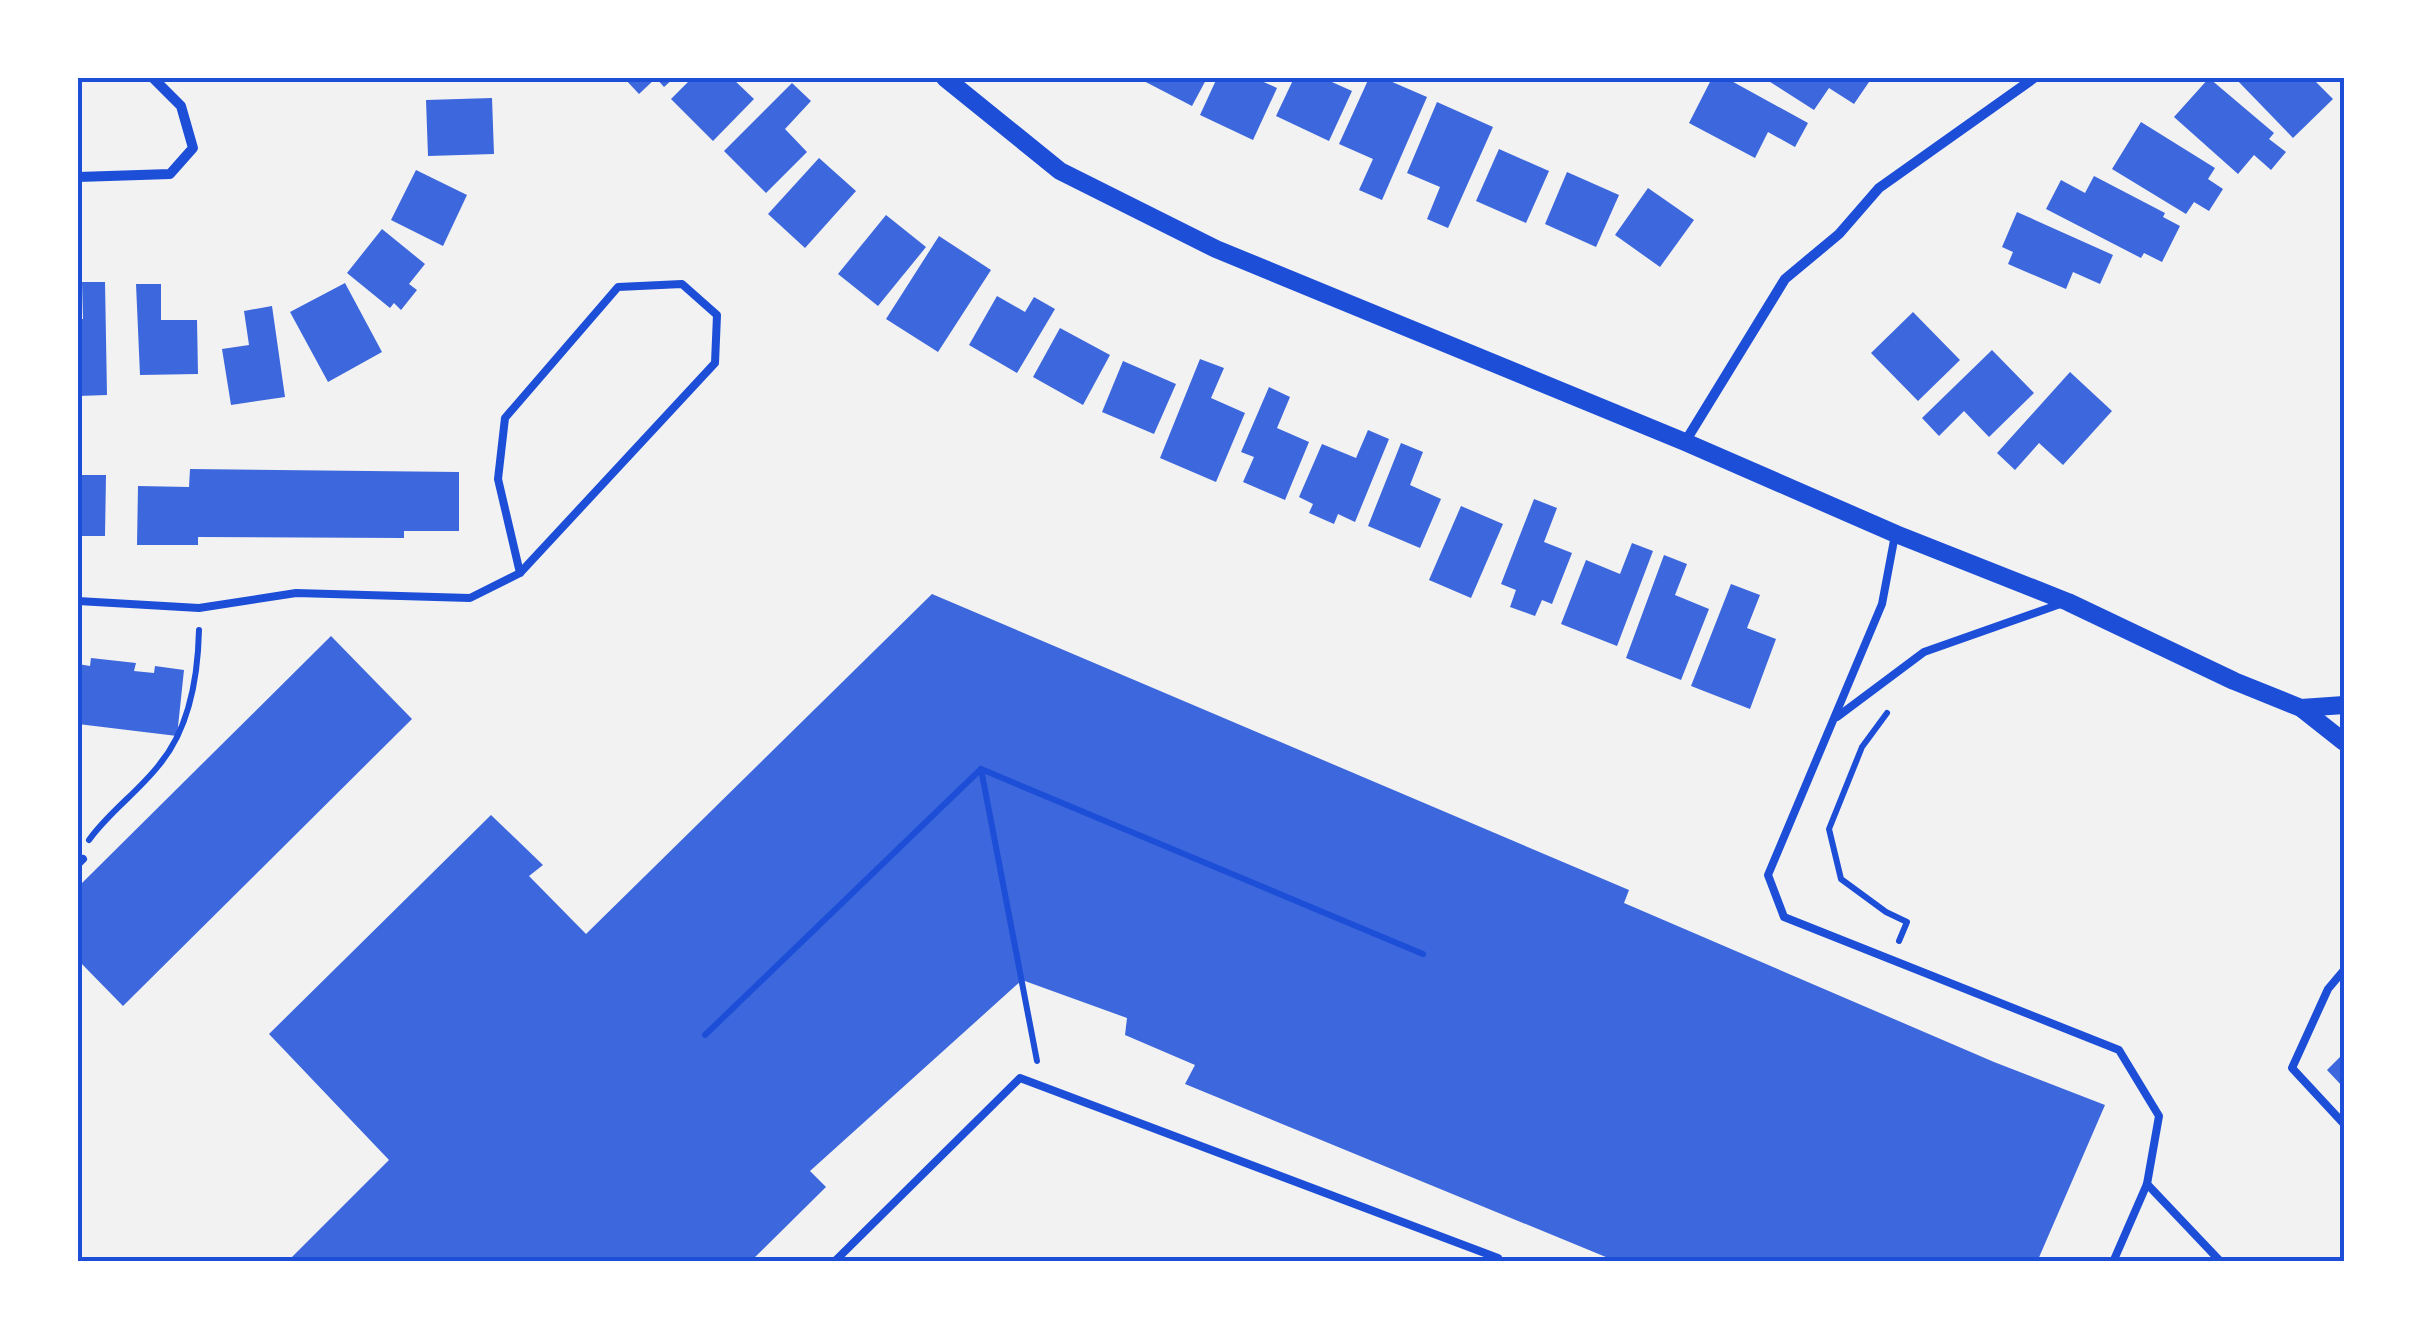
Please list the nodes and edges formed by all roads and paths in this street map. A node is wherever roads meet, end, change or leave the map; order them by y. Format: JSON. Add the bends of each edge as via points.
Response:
{"nodes":[{"id":1,"x":153,"y":78,"type":"edge"},
{"id":2,"x":945,"y":78,"type":"edge"},
{"id":3,"x":2034,"y":78,"type":"edge"},
{"id":4,"x":78,"y":178,"type":"edge"},
{"id":5,"x":1685,"y":442,"type":"junction"},
{"id":6,"x":1896,"y":534,"type":"junction"},
{"id":7,"x":520,"y":572,"type":"junction"},
{"id":8,"x":78,"y":602,"type":"edge"},
{"id":9,"x":2068,"y":602,"type":"junction"},
{"id":10,"x":199,"y":608,"type":"junction"},
{"id":11,"x":2344,"y":704,"type":"edge"},
{"id":12,"x":1892,"y":705,"type":"dead end"},
{"id":13,"x":2301,"y":708,"type":"junction"},
{"id":14,"x":1833,"y":720,"type":"junction"},
{"id":15,"x":2344,"y":742,"type":"edge"},
{"id":16,"x":982,"y":768,"type":"junction"},
{"id":17,"x":80,"y":862,"type":"edge"},
{"id":18,"x":1422,"y":954,"type":"dead end"},
{"id":19,"x":1890,"y":959,"type":"junction"},
{"id":20,"x":2344,"y":970,"type":"edge"},
{"id":21,"x":705,"y":1035,"type":"dead end"},
{"id":22,"x":1042,"y":1086,"type":"junction"},
{"id":23,"x":2344,"y":1124,"type":"edge"},
{"id":24,"x":2148,"y":1184,"type":"junction"},
{"id":25,"x":1500,"y":1260,"type":"edge"},
{"id":26,"x":834,"y":1262,"type":"edge"},
{"id":27,"x":2112,"y":1262,"type":"edge"},
{"id":28,"x":2222,"y":1262,"type":"edge"}],
"edges":[{"from":1,"to":4,"type":"street","via":[[181,106],[193,148],[170,174]]},
{"from":2,"to":5,"type":"street","via":[[1060,171],[1199,240]]},
{"from":3,"to":5,"type":"street","via":[[1879,188],[1840,234],[1785,278]]},
{"from":5,"to":6,"type":"street"},
{"from":6,"to":9,"type":"street"},
{"from":6,"to":14,"type":"lane","via":[[1882,604]]},
{"from":7,"to":7,"type":"lane","via":[[715,363],[717,315],[682,284],[618,286],[506,418],[498,479]]},
{"from":7,"to":10,"type":"lane","via":[[470,598],[296,593]]},
{"from":8,"to":10,"type":"lane"},
{"from":9,"to":13,"type":"street"},
{"from":9,"to":14,"type":"lane","via":[[1924,652]]},
{"from":10,"to":17,"type":"path","via":[[185,722],[161,763],[90,838]]},
{"from":11,"to":13,"type":"street"},
{"from":12,"to":19,"type":"path","via":[[1862,747],[1829,828],[1841,879],[1908,922]]},
{"from":13,"to":15,"type":"street"},
{"from":14,"to":19,"type":"lane","via":[[1768,875],[1784,917]]},
{"from":16,"to":18,"type":"path"},
{"from":16,"to":21,"type":"path"},
{"from":16,"to":22,"type":"path"},
{"from":19,"to":24,"type":"lane","via":[[2119,1050],[2159,1116]]},
{"from":20,"to":23,"type":"lane","via":[[2328,988],[2292,1068]]},
{"from":22,"to":25,"type":"lane"},
{"from":22,"to":26,"type":"lane","via":[[1020,1078]]},
{"from":24,"to":27,"type":"lane"},
{"from":24,"to":28,"type":"lane"}]}
